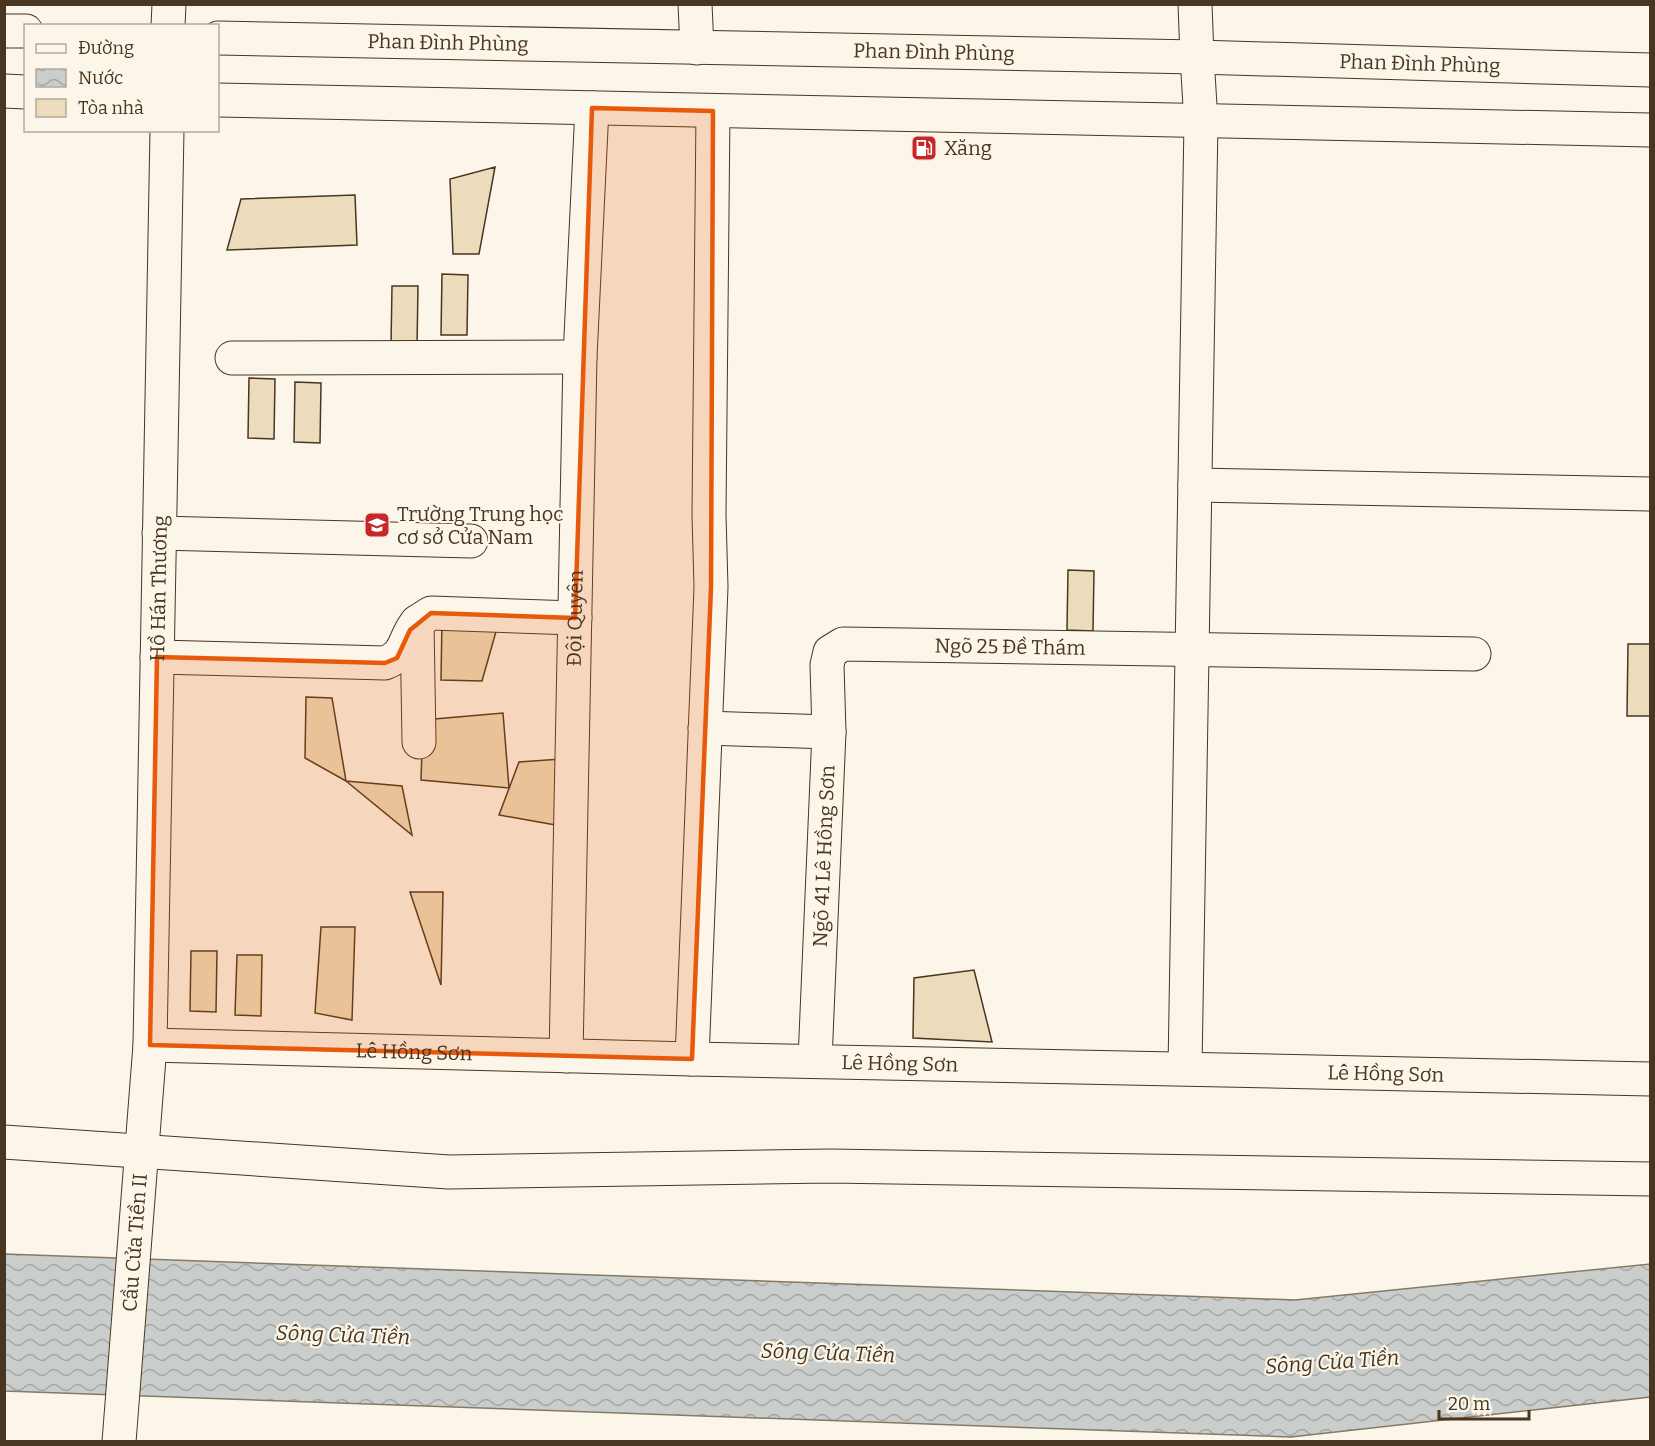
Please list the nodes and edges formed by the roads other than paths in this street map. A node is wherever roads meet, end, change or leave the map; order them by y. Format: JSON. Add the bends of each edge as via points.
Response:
{"nodes":[{"id":1,"x":169,"y":4,"type":"edge"},
{"id":2,"x":695,"y":4,"type":"edge"},
{"id":3,"x":1195,"y":4,"type":"edge"},
{"id":4,"x":168,"y":24,"type":"edge"},
{"id":5,"x":4,"y":31,"type":"edge"},
{"id":6,"x":24,"y":31,"type":"edge"},
{"id":7,"x":219,"y":38,"type":"edge"},
{"id":8,"x":697,"y":48,"type":"junction"},
{"id":9,"x":1197,"y":57,"type":"junction"},
{"id":10,"x":1650,"y":70,"type":"edge"},
{"id":11,"x":4,"y":91,"type":"edge"},
{"id":12,"x":24,"y":92,"type":"edge"},
{"id":13,"x":219,"y":100,"type":"edge"},
{"id":14,"x":592,"y":108,"type":"junction"},
{"id":15,"x":713,"y":111,"type":"junction"},
{"id":16,"x":1201,"y":122,"type":"junction"},
{"id":17,"x":1650,"y":130,"type":"edge"},
{"id":18,"x":167,"y":132,"type":"edge"},
{"id":19,"x":580,"y":357,"type":"junction"},
{"id":20,"x":232,"y":358,"type":"dead end"},
{"id":21,"x":1196,"y":485,"type":"junction"},
{"id":22,"x":1650,"y":494,"type":"edge"},
{"id":23,"x":159,"y":533,"type":"junction"},
{"id":24,"x":471,"y":541,"type":"dead end"},
{"id":25,"x":575,"y":618,"type":"junction"},
{"id":26,"x":417,"y":621,"type":"junction"},
{"id":27,"x":1193,"y":651,"type":"junction"},
{"id":28,"x":830,"y":652,"type":"joint"},
{"id":29,"x":1474,"y":654,"type":"dead end"},
{"id":30,"x":157,"y":657,"type":"junction"},
{"id":31,"x":705,"y":728,"type":"junction"},
{"id":32,"x":829,"y":732,"type":"junction"},
{"id":33,"x":419,"y":742,"type":"dead end"},
{"id":34,"x":150,"y":1045,"type":"junction"},
{"id":35,"x":567,"y":1056,"type":"junction"},
{"id":36,"x":692,"y":1059,"type":"junction"},
{"id":37,"x":815,"y":1060,"type":"junction"},
{"id":38,"x":1185,"y":1068,"type":"junction"},
{"id":39,"x":1650,"y":1079,"type":"edge"},
{"id":40,"x":4,"y":1142,"type":"edge"},
{"id":41,"x":140,"y":1167,"type":"junction"},
{"id":42,"x":1650,"y":1179,"type":"edge"},
{"id":43,"x":119,"y":1442,"type":"edge"}],
"edges":[{"from":1,"to":4,"type":"main road"},
{"from":2,"to":8,"type":"main road"},
{"from":3,"to":9,"type":"main road"},
{"from":5,"to":6,"type":"main road"},
{"from":7,"to":8,"type":"main road","name":"Phan Đình Phùng"},
{"from":8,"to":9,"type":"main road","name":"Phan Đình Phùng"},
{"from":9,"to":10,"type":"main road","name":"Phan Đình Phùng"},
{"from":9,"to":16,"type":"main road"},
{"from":11,"to":12,"type":"main road"},
{"from":13,"to":14,"type":"main road"},
{"from":14,"to":15,"type":"main road"},
{"from":14,"to":19,"type":"main road","name":"Đội Quyên"},
{"from":15,"to":16,"type":"main road"},
{"from":15,"to":31,"type":"main road","via":[[711,587]]},
{"from":16,"to":17,"type":"main road"},
{"from":16,"to":21,"type":"main road"},
{"from":18,"to":23,"type":"main road","name":"Hồ Hán Thương"},
{"from":19,"to":20,"type":"main road"},
{"from":19,"to":25,"type":"main road","name":"Đội Quyên"},
{"from":21,"to":22,"type":"main road"},
{"from":21,"to":27,"type":"main road"},
{"from":23,"to":24,"type":"main road"},
{"from":23,"to":30,"type":"main road","name":"Hồ Hán Thương"},
{"from":25,"to":26,"type":"main road","via":[[430,613]]},
{"from":25,"to":35,"type":"main road","name":"Đội Quyên"},
{"from":26,"to":30,"type":"main road","via":[[397,658],[385,663]]},
{"from":26,"to":33,"type":"main road"},
{"from":27,"to":28,"type":"main road","name":"Ngõ 25 Đề Thám","via":[[843,644]]},
{"from":27,"to":29,"type":"main road","name":"Ngõ 25 Đề Thám"},
{"from":27,"to":38,"type":"main road"},
{"from":28,"to":32,"type":"main road","name":"Ngõ 41 Lê Hồng Sơn","via":[[826,665]]},
{"from":30,"to":34,"type":"main road","name":"Hồ Hán Thương"},
{"from":31,"to":32,"type":"main road"},
{"from":31,"to":36,"type":"main road"},
{"from":32,"to":37,"type":"main road","name":"Ngõ 41 Lê Hồng Sơn"},
{"from":34,"to":35,"type":"main road","name":"Lê Hồng Sơn"},
{"from":34,"to":41,"type":"main road","name":"Cầu Cửa Tiền II"},
{"from":35,"to":36,"type":"main road","name":"Lê Hồng Sơn"},
{"from":36,"to":37,"type":"main road","name":"Lê Hồng Sơn"},
{"from":37,"to":38,"type":"main road","name":"Lê Hồng Sơn"},
{"from":38,"to":39,"type":"main road","name":"Lê Hồng Sơn"},
{"from":40,"to":41,"type":"main road"},
{"from":41,"to":42,"type":"main road","via":[[449,1172],[830,1166]]},
{"from":41,"to":43,"type":"main road","name":"Cầu Cửa Tiền II"}]}
